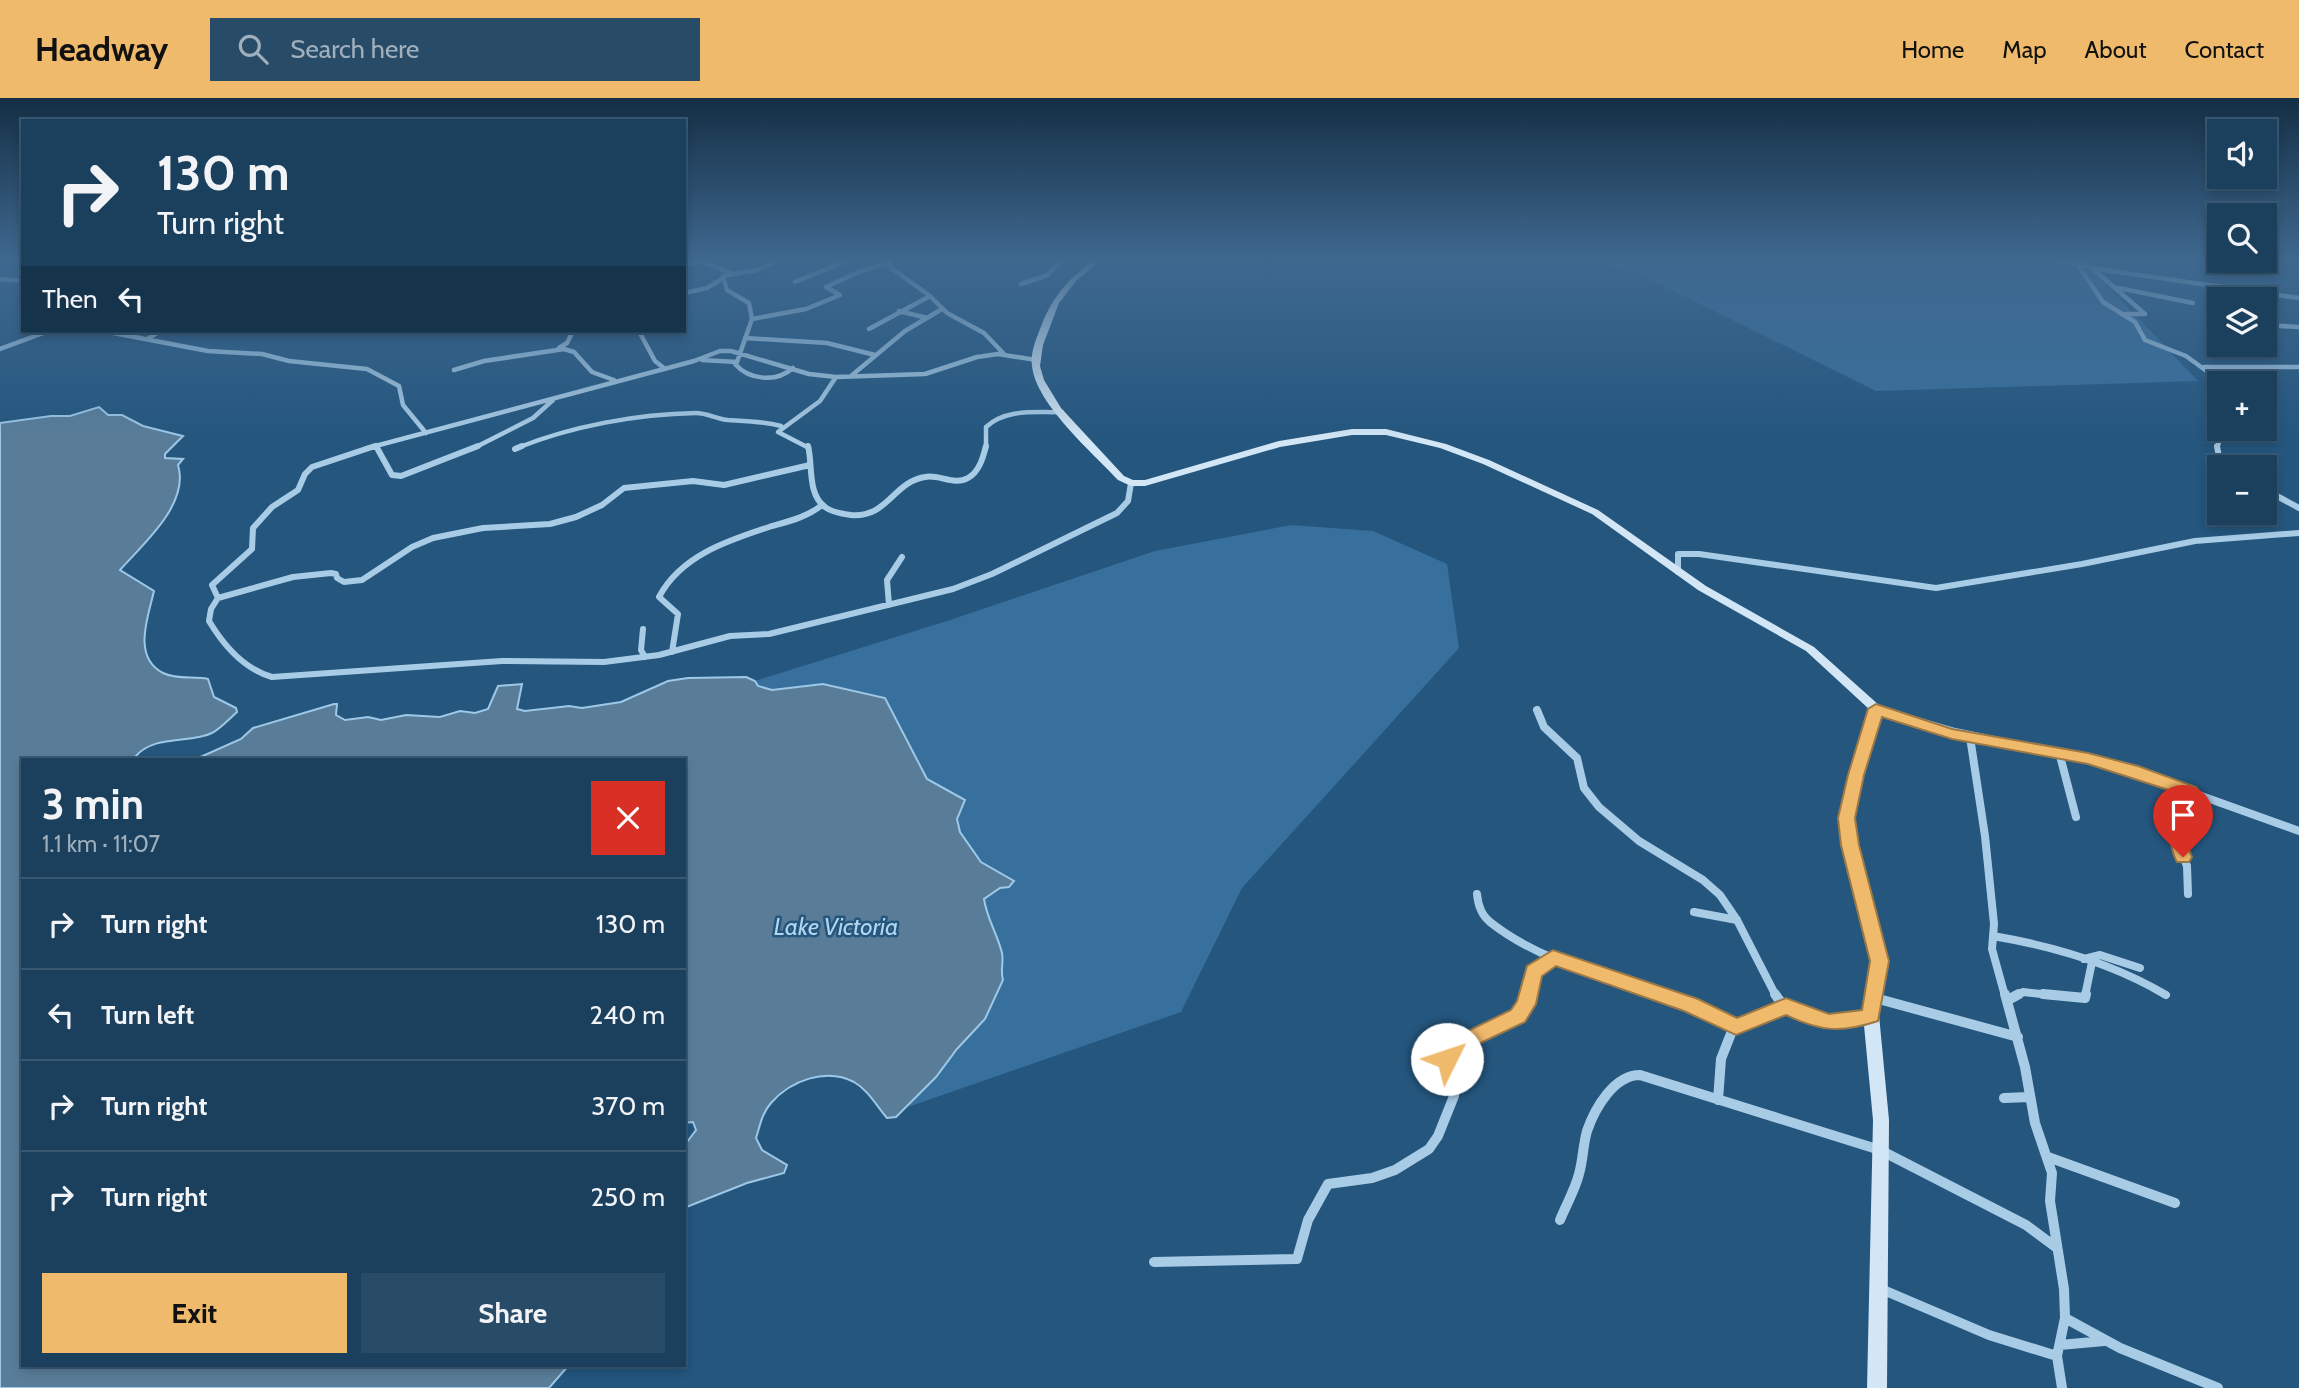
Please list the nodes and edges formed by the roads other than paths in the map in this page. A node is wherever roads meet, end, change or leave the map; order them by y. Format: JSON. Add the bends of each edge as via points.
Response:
{"nodes":[{"id":1,"x":752,"y":319,"type":"edge"},
{"id":2,"x":885,"y":319,"type":"edge"},
{"id":3,"x":925,"y":319,"type":"edge"},
{"id":4,"x":961,"y":319,"type":"edge"},
{"id":5,"x":1049,"y":319,"type":"edge"},
{"id":6,"x":2131,"y":319,"type":"edge"},
{"id":7,"x":2277,"y":326,"type":"edge"},
{"id":8,"x":2299,"y":327,"type":"edge"},
{"id":9,"x":869,"y":329,"type":"dead end"},
{"id":10,"x":44,"y":333,"type":"edge"},
{"id":11,"x":116,"y":333,"type":"edge"},
{"id":12,"x":157,"y":333,"type":"edge"},
{"id":13,"x":572,"y":333,"type":"edge"},
{"id":14,"x":641,"y":335,"type":"dead end"},
{"id":15,"x":149,"y":338,"type":"junction"},
{"id":16,"x":745,"y":338,"type":"junction"},
{"id":17,"x":0,"y":348,"type":"edge"},
{"id":18,"x":558,"y":348,"type":"junction"},
{"id":19,"x":740,"y":353,"type":"junction"},
{"id":20,"x":875,"y":355,"type":"junction"},
{"id":21,"x":1005,"y":355,"type":"junction"},
{"id":22,"x":1036,"y":360,"type":"junction"},
{"id":23,"x":694,"y":361,"type":"junction"},
{"id":24,"x":735,"y":364,"type":"junction"},
{"id":25,"x":2203,"y":367,"type":"junction"},
{"id":26,"x":664,"y":368,"type":"junction"},
{"id":27,"x":793,"y":368,"type":"junction"},
{"id":28,"x":2299,"y":368,"type":"edge"},
{"id":29,"x":454,"y":370,"type":"dead end"},
{"id":30,"x":2208,"y":371,"type":"edge"},
{"id":31,"x":850,"y":376,"type":"junction"},
{"id":32,"x":836,"y":377,"type":"junction"},
{"id":33,"x":615,"y":380,"type":"junction"},
{"id":34,"x":553,"y":399,"type":"junction"},
{"id":35,"x":1062,"y":412,"type":"junction"},
{"id":36,"x":781,"y":426,"type":"junction"},
{"id":37,"x":426,"y":433,"type":"junction"},
{"id":38,"x":376,"y":446,"type":"junction"},
{"id":39,"x":515,"y":449,"type":"dead end"},
{"id":40,"x":811,"y":469,"type":"junction"},
{"id":41,"x":1131,"y":483,"type":"junction"},
{"id":42,"x":2277,"y":496,"type":"edge"},
{"id":43,"x":822,"y":505,"type":"junction"},
{"id":44,"x":2299,"y":508,"type":"edge"},
{"id":45,"x":2299,"y":533,"type":"edge"},
{"id":46,"x":902,"y":557,"type":"dead end"},
{"id":47,"x":1678,"y":572,"type":"junction"},
{"id":48,"x":218,"y":598,"type":"junction"},
{"id":49,"x":888,"y":605,"type":"junction"},
{"id":50,"x":643,"y":629,"type":"dead end"},
{"id":51,"x":672,"y":652,"type":"junction"},
{"id":52,"x":645,"y":657,"type":"junction"},
{"id":53,"x":1876,"y":709,"type":"junction"},
{"id":54,"x":1537,"y":710,"type":"dead end"},
{"id":55,"x":1970,"y":737,"type":"junction"},
{"id":56,"x":2059,"y":752,"type":"junction"},
{"id":57,"x":2190,"y":791,"type":"junction"},
{"id":58,"x":2076,"y":817,"type":"dead end"},
{"id":59,"x":2299,"y":831,"type":"edge"},
{"id":60,"x":1477,"y":894,"type":"dead end"},
{"id":61,"x":2188,"y":894,"type":"dead end"},
{"id":62,"x":1694,"y":912,"type":"dead end"},
{"id":63,"x":1737,"y":920,"type":"junction"},
{"id":64,"x":1993,"y":936,"type":"junction"},
{"id":65,"x":1553,"y":958,"type":"junction"},
{"id":66,"x":2088,"y":961,"type":"junction"},
{"id":67,"x":2140,"y":968,"type":"dead end"},
{"id":68,"x":2166,"y":995,"type":"dead end"},
{"id":69,"x":1874,"y":997,"type":"junction"},
{"id":70,"x":2008,"y":1000,"type":"junction"},
{"id":71,"x":1786,"y":1006,"type":"junction"},
{"id":72,"x":1871,"y":1015,"type":"junction"},
{"id":73,"x":1736,"y":1027,"type":"junction"},
{"id":74,"x":2018,"y":1037,"type":"junction"},
{"id":75,"x":2031,"y":1097,"type":"junction"},
{"id":76,"x":2004,"y":1098,"type":"dead end"},
{"id":77,"x":1718,"y":1100,"type":"junction"},
{"id":78,"x":1880,"y":1150,"type":"junction"},
{"id":79,"x":2048,"y":1156,"type":"junction"},
{"id":80,"x":2175,"y":1203,"type":"dead end"},
{"id":81,"x":1560,"y":1220,"type":"dead end"},
{"id":82,"x":2057,"y":1248,"type":"junction"},
{"id":83,"x":1154,"y":1262,"type":"dead end"},
{"id":84,"x":1877,"y":1287,"type":"junction"},
{"id":85,"x":2065,"y":1318,"type":"junction"},
{"id":86,"x":2106,"y":1341,"type":"junction"},
{"id":87,"x":2058,"y":1350,"type":"junction"},
{"id":88,"x":1877,"y":1388,"type":"edge"},
{"id":89,"x":2062,"y":1388,"type":"edge"},
{"id":90,"x":2218,"y":1388,"type":"edge"}],
"edges":[{"from":1,"to":16,"type":"street"},
{"from":2,"to":9,"type":"street"},
{"from":3,"to":20,"type":"street"},
{"from":4,"to":21,"type":"street","via":[[978,328]]},
{"from":5,"to":22,"type":"main road"},
{"from":6,"to":25,"type":"street","via":[[2149,343]]},
{"from":7,"to":8,"type":"street"},
{"from":10,"to":17,"type":"street"},
{"from":11,"to":15,"type":"street"},
{"from":12,"to":15,"type":"street"},
{"from":13,"to":18,"type":"street"},
{"from":14,"to":26,"type":"street","via":[[653,359]]},
{"from":15,"to":37,"type":"street","via":[[208,351],[375,372],[399,386],[401,402]]},
{"from":16,"to":19,"type":"street"},
{"from":16,"to":20,"type":"street","via":[[794,338]]},
{"from":18,"to":29,"type":"street"},
{"from":18,"to":33,"type":"street","via":[[572,350],[593,372]]},
{"from":19,"to":23,"type":"street","via":[[720,351]]},
{"from":19,"to":24,"type":"street"},
{"from":19,"to":27,"type":"street"},
{"from":20,"to":31,"type":"street"},
{"from":21,"to":22,"type":"street"},
{"from":21,"to":31,"type":"street","via":[[976,357],[925,374]]},
{"from":22,"to":35,"type":"main road","via":[[1041,381]]},
{"from":23,"to":24,"type":"street"},
{"from":23,"to":26,"type":"street"},
{"from":24,"to":27,"type":"street","via":[[751,376],[783,376]]},
{"from":25,"to":28,"type":"street"},
{"from":25,"to":30,"type":"street"},
{"from":26,"to":33,"type":"street"},
{"from":27,"to":32,"type":"street"},
{"from":31,"to":32,"type":"street"},
{"from":32,"to":36,"type":"street","via":[[832,388],[805,413]]},
{"from":33,"to":34,"type":"street"},
{"from":34,"to":37,"type":"street"},
{"from":34,"to":38,"type":"street","via":[[515,428],[408,475],[392,475]]},
{"from":35,"to":41,"type":"main road"},
{"from":35,"to":43,"type":"street","via":[[993,420],[984,432],[987,442],[978,468],[963,480],[929,476],[916,480],[900,488],[882,509],[868,514],[843,513]]},
{"from":36,"to":39,"type":"street","via":[[700,413],[648,417],[552,434]]},
{"from":36,"to":40,"type":"street","via":[[779,433],[808,446]]},
{"from":37,"to":38,"type":"street"},
{"from":38,"to":48,"type":"street","via":[[332,458],[307,471],[298,490],[254,526],[252,549],[214,583]]},
{"from":40,"to":43,"type":"street","via":[[812,490]]},
{"from":40,"to":48,"type":"street","via":[[724,485],[693,481],[625,488],[602,505],[563,521],[466,530],[421,542],[362,580],[344,582],[334,573],[324,573]]},
{"from":41,"to":47,"type":"main road","via":[[1279,444],[1352,432],[1386,432],[1486,462],[1595,512]]},
{"from":41,"to":49,"type":"street","via":[[1128,500],[1110,517],[973,582]]},
{"from":42,"to":44,"type":"street"},
{"from":43,"to":51,"type":"street","via":[[804,517],[709,551],[676,573],[659,597],[678,614]]},
{"from":45,"to":47,"type":"street","via":[[2195,541],[1936,588],[1699,554],[1678,554]]},
{"from":46,"to":49,"type":"street","via":[[887,580]]},
{"from":47,"to":53,"type":"main road","via":[[1810,649]]},
{"from":48,"to":52,"type":"street","via":[[209,613],[211,625],[241,659],[272,677],[502,661],[578,663]]},
{"from":49,"to":51,"type":"street"},
{"from":50,"to":52,"type":"street"},
{"from":51,"to":52,"type":"street"},
{"from":53,"to":55,"type":"street"},
{"from":53,"to":69,"type":"main road","via":[[1846,818],[1878,947]]},
{"from":54,"to":63,"type":"street","via":[[1544,727],[1577,758],[1590,798],[1639,841],[1713,887]]},
{"from":55,"to":56,"type":"street"},
{"from":55,"to":64,"type":"street","via":[[1985,836]]},
{"from":56,"to":57,"type":"street","via":[[2133,770]]},
{"from":56,"to":58,"type":"street"},
{"from":57,"to":59,"type":"street"},
{"from":57,"to":61,"type":"street","via":[[2178,842],[2187,866]]},
{"from":60,"to":65,"type":"street","via":[[1478,906],[1489,921]]},
{"from":62,"to":63,"type":"street"},
{"from":63,"to":71,"type":"street","via":[[1772,991]]},
{"from":64,"to":66,"type":"street","via":[[2045,945]]},
{"from":64,"to":70,"type":"street","via":[[1992,949]]},
{"from":65,"to":73,"type":"street","via":[[1691,1005]]},
{"from":65,"to":83,"type":"street","via":[[1534,972],[1518,1016],[1448,1050],[1455,1088],[1435,1142],[1395,1170],[1328,1184],[1308,1220],[1297,1259]]},
{"from":66,"to":67,"type":"street","via":[[2100,955]]},
{"from":66,"to":68,"type":"street"},
{"from":66,"to":70,"type":"street","via":[[2085,998],[2023,992]]},
{"from":69,"to":72,"type":"main road"},
{"from":69,"to":74,"type":"street"},
{"from":70,"to":74,"type":"street"},
{"from":71,"to":72,"type":"street","via":[[1829,1022]]},
{"from":71,"to":73,"type":"street"},
{"from":72,"to":78,"type":"main road"},
{"from":73,"to":77,"type":"street","via":[[1723,1054]]},
{"from":74,"to":75,"type":"street"},
{"from":75,"to":76,"type":"street"},
{"from":75,"to":79,"type":"street"},
{"from":77,"to":78,"type":"street"},
{"from":77,"to":81,"type":"street","via":[[1640,1074],[1616,1083],[1587,1132],[1579,1175]]},
{"from":78,"to":82,"type":"street","via":[[2026,1225]]},
{"from":78,"to":84,"type":"main road"},
{"from":79,"to":80,"type":"street"},
{"from":79,"to":82,"type":"street"},
{"from":82,"to":85,"type":"street"},
{"from":84,"to":87,"type":"street","via":[[2017,1346]]},
{"from":84,"to":88,"type":"main road"},
{"from":85,"to":86,"type":"street"},
{"from":85,"to":87,"type":"street"},
{"from":86,"to":87,"type":"street"},
{"from":86,"to":90,"type":"street"},
{"from":87,"to":89,"type":"street"}]}
